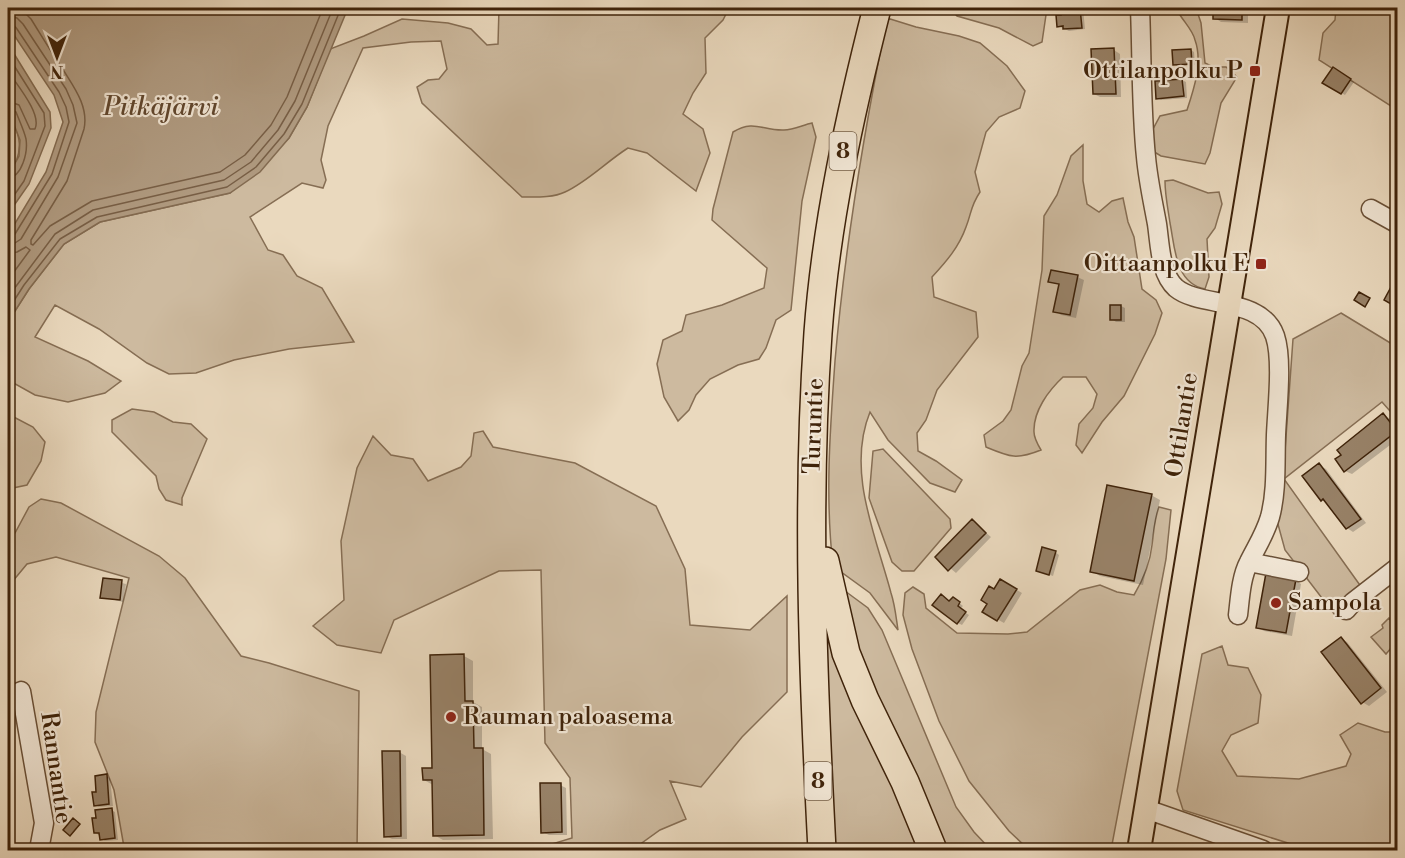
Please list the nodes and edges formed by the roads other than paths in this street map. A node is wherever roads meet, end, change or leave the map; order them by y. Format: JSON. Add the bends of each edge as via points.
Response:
{"nodes":[{"id":1,"x":877,"y":8,"type":"edge"},
{"id":2,"x":1140,"y":8,"type":"edge"},
{"id":3,"x":1278,"y":8,"type":"edge"},
{"id":4,"x":1371,"y":209,"type":"dead end"},
{"id":5,"x":1398,"y":224,"type":"edge"},
{"id":6,"x":1229,"y":304,"type":"junction"},
{"id":7,"x":812,"y":492,"type":"junction"},
{"id":8,"x":1249,"y":562,"type":"junction"},
{"id":9,"x":1398,"y":567,"type":"edge"},
{"id":10,"x":1299,"y":572,"type":"dead end"},
{"id":11,"x":1346,"y":610,"type":"dead end"},
{"id":12,"x":1238,"y":615,"type":"dead end"},
{"id":13,"x":21,"y":691,"type":"dead end"},
{"id":14,"x":1146,"y":809,"type":"junction"},
{"id":15,"x":39,"y":850,"type":"edge"},
{"id":16,"x":822,"y":850,"type":"edge"},
{"id":17,"x":933,"y":850,"type":"edge"},
{"id":18,"x":1139,"y":850,"type":"edge"},
{"id":19,"x":1263,"y":850,"type":"edge"}],
"edges":[{"from":1,"to":7,"type":"highway","name":"Turuntie","number":"8","via":[[842,155],[827,251],[818,332]]},
{"from":2,"to":6,"type":"street","via":[[1146,156],[1167,278],[1187,294]]},
{"from":3,"to":6,"type":"main road","name":"Ottilantie"},
{"from":4,"to":5,"type":"street"},
{"from":6,"to":8,"type":"street","via":[[1268,323],[1275,336],[1278,370],[1271,514]]},
{"from":6,"to":14,"type":"main road","name":"Ottilantie"},
{"from":7,"to":16,"type":"highway","name":"Turuntie","number":"8","via":[[815,711]]},
{"from":7,"to":17,"type":"highway","via":[[846,653]]},
{"from":8,"to":10,"type":"street"},
{"from":8,"to":12,"type":"street"},
{"from":9,"to":11,"type":"street"},
{"from":13,"to":15,"type":"street","name":"Rannantie","via":[[44,823]]},
{"from":14,"to":18,"type":"main road","name":"Ottilantie"},
{"from":14,"to":19,"type":"street"}]}
